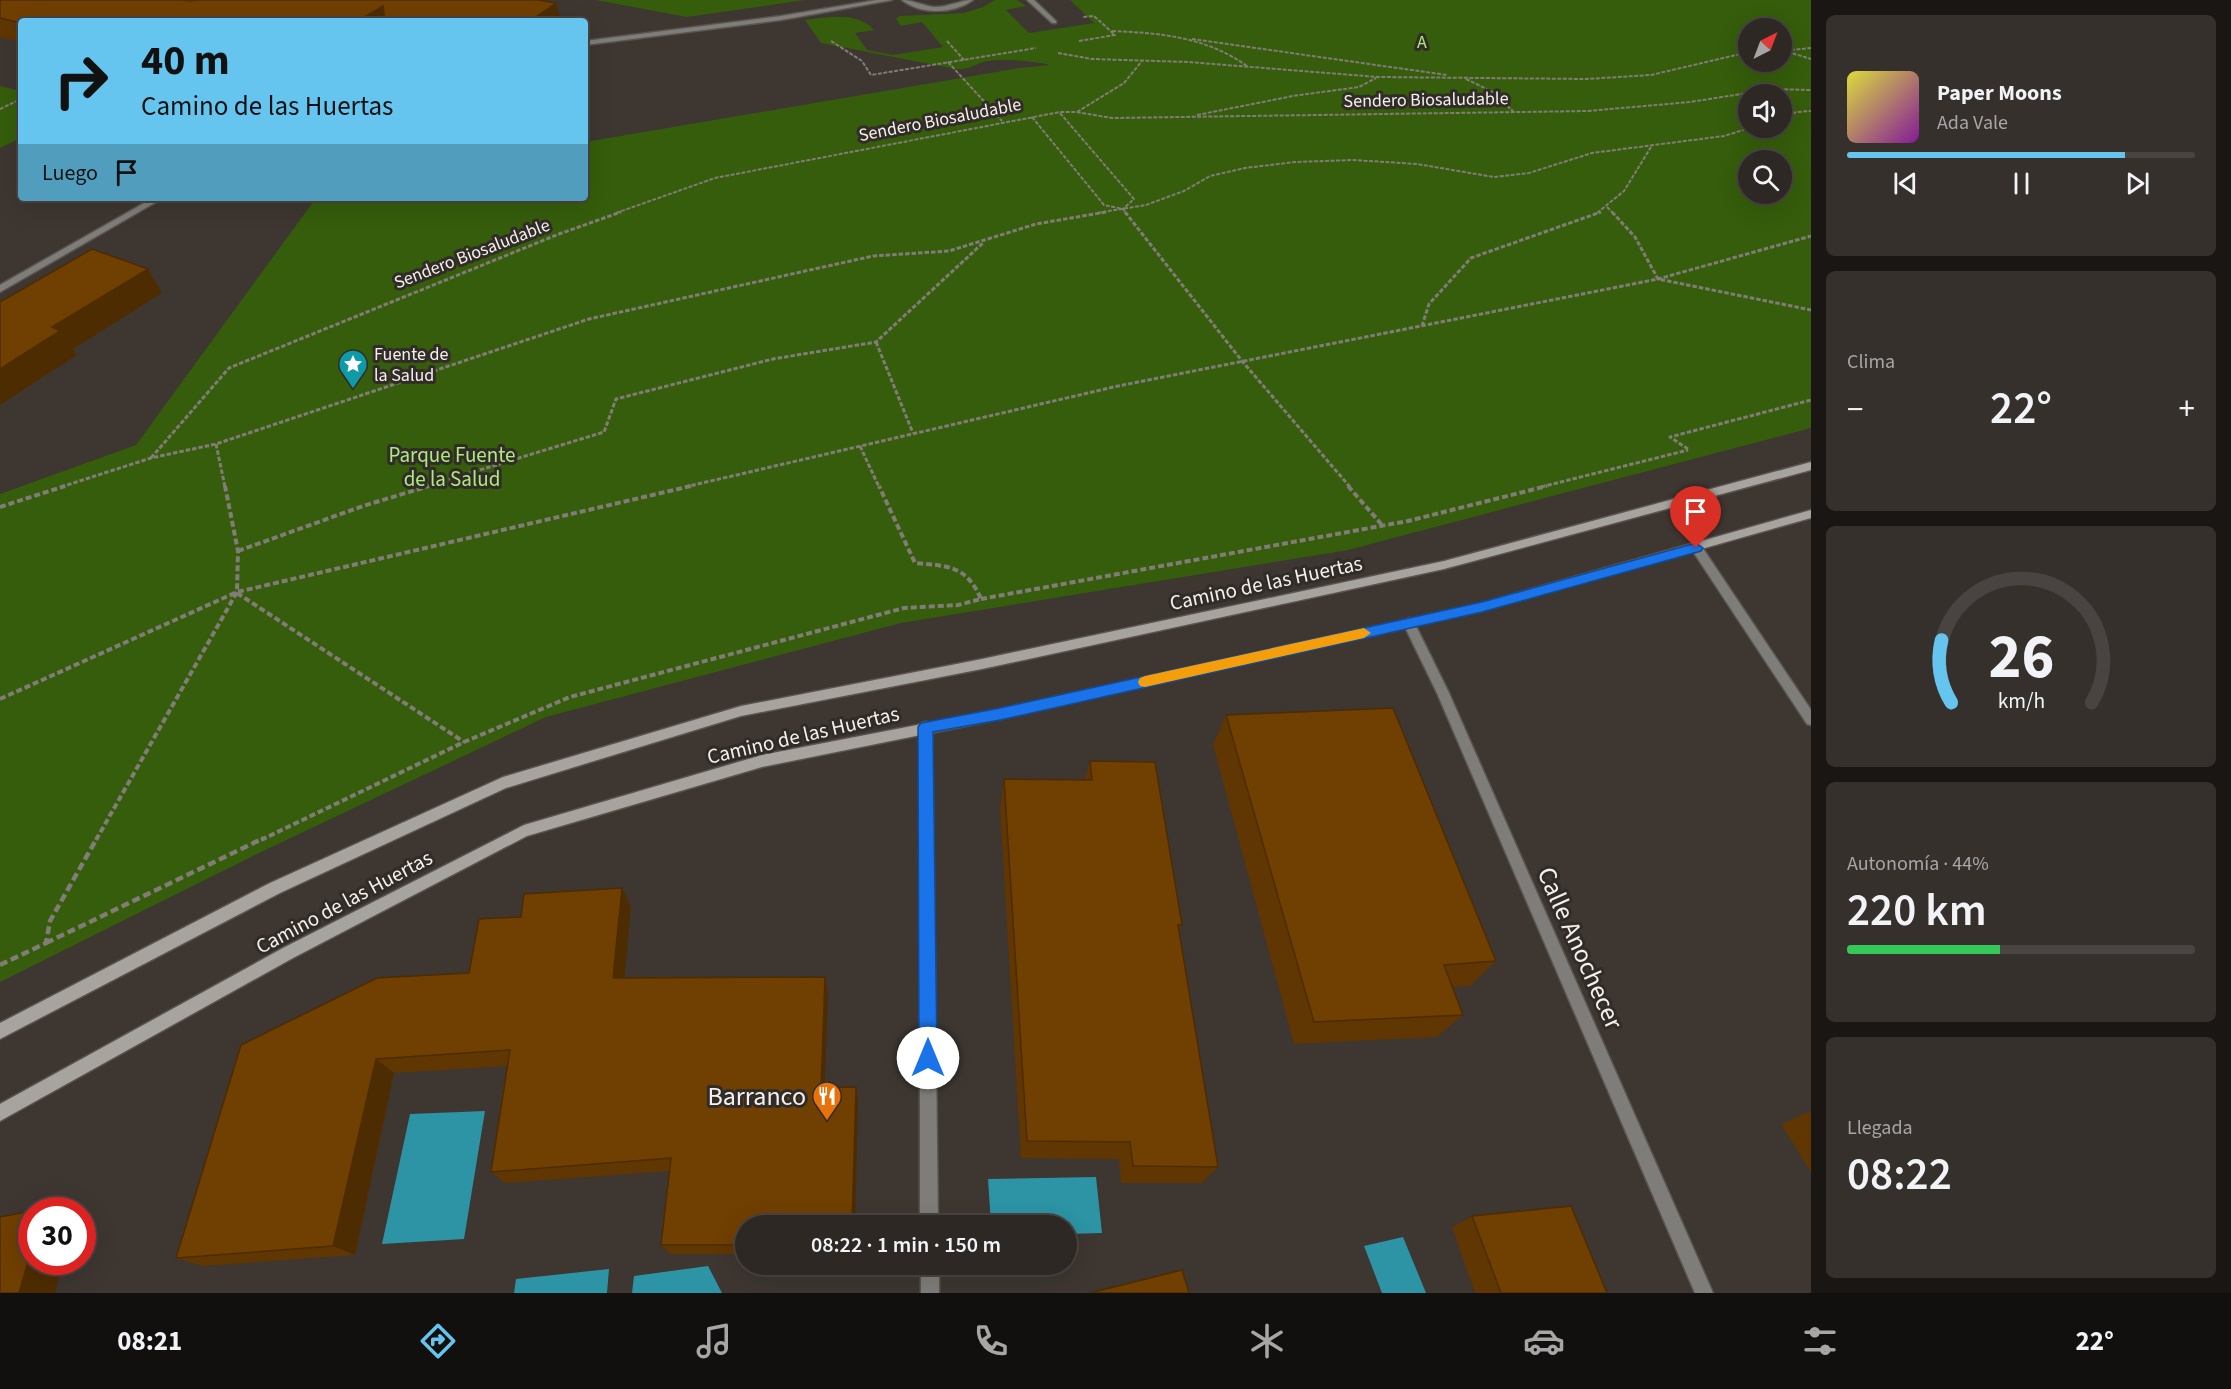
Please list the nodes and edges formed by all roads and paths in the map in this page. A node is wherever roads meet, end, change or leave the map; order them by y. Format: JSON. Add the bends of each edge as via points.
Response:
{"nodes":[{"id":1,"x":889,"y":0,"type":"edge"},
{"id":2,"x":905,"y":0,"type":"edge"},
{"id":3,"x":970,"y":0,"type":"edge"},
{"id":4,"x":1030,"y":0,"type":"edge"},
{"id":5,"x":807,"y":14,"type":"junction"},
{"id":6,"x":1054,"y":22,"type":"joint"},
{"id":7,"x":1111,"y":31,"type":"junction"},
{"id":8,"x":1192,"y":39,"type":"junction"},
{"id":9,"x":1068,"y":42,"type":"dead end"},
{"id":10,"x":588,"y":43,"type":"edge"},
{"id":11,"x":1045,"y":48,"type":"dead end"},
{"id":12,"x":1811,"y":48,"type":"edge"},
{"id":13,"x":1792,"y":51,"type":"edge"},
{"id":14,"x":1792,"y":52,"type":"edge"},
{"id":15,"x":1057,"y":53,"type":"dead end"},
{"id":16,"x":1738,"y":55,"type":"edge"},
{"id":17,"x":1811,"y":59,"type":"edge"},
{"id":18,"x":1142,"y":61,"type":"junction"},
{"id":19,"x":948,"y":62,"type":"junction"},
{"id":20,"x":1247,"y":66,"type":"junction"},
{"id":21,"x":1378,"y":77,"type":"junction"},
{"id":22,"x":1464,"y":78,"type":"junction"},
{"id":23,"x":1811,"y":90,"type":"edge"},
{"id":24,"x":18,"y":100,"type":"edge"},
{"id":25,"x":0,"y":109,"type":"edge"},
{"id":26,"x":1811,"y":111,"type":"edge"},
{"id":27,"x":1060,"y":112,"type":"junction"},
{"id":28,"x":1076,"y":112,"type":"junction"},
{"id":29,"x":1515,"y":112,"type":"junction"},
{"id":30,"x":1792,"y":114,"type":"edge"},
{"id":31,"x":1032,"y":117,"type":"junction"},
{"id":32,"x":1187,"y":117,"type":"junction"},
{"id":33,"x":1002,"y":122,"type":"junction"},
{"id":34,"x":1738,"y":132,"type":"edge"},
{"id":35,"x":1651,"y":147,"type":"junction"},
{"id":36,"x":154,"y":201,"type":"edge"},
{"id":37,"x":1607,"y":207,"type":"junction"},
{"id":38,"x":1123,"y":209,"type":"junction"},
{"id":39,"x":1811,"y":236,"type":"edge"},
{"id":40,"x":984,"y":241,"type":"junction"},
{"id":41,"x":1658,"y":279,"type":"junction"},
{"id":42,"x":0,"y":289,"type":"edge"},
{"id":43,"x":1811,"y":310,"type":"edge"},
{"id":44,"x":1422,"y":326,"type":"junction"},
{"id":45,"x":876,"y":342,"type":"junction"},
{"id":46,"x":1242,"y":361,"type":"junction"},
{"id":47,"x":1811,"y":400,"type":"edge"},
{"id":48,"x":913,"y":433,"type":"junction"},
{"id":49,"x":216,"y":444,"type":"junction"},
{"id":50,"x":860,"y":446,"type":"junction"},
{"id":51,"x":151,"y":458,"type":"junction"},
{"id":52,"x":1811,"y":466,"type":"edge"},
{"id":53,"x":0,"y":507,"type":"edge"},
{"id":54,"x":1811,"y":514,"type":"edge"},
{"id":55,"x":1383,"y":526,"type":"junction"},
{"id":56,"x":1696,"y":548,"type":"junction"},
{"id":57,"x":238,"y":551,"type":"junction"},
{"id":58,"x":237,"y":592,"type":"junction"},
{"id":59,"x":981,"y":599,"type":"junction"},
{"id":60,"x":958,"y":605,"type":"dead end"},
{"id":61,"x":1409,"y":623,"type":"junction"},
{"id":62,"x":0,"y":699,"type":"edge"},
{"id":63,"x":1811,"y":720,"type":"edge"},
{"id":64,"x":926,"y":727,"type":"junction"},
{"id":65,"x":464,"y":742,"type":"dead end"},
{"id":66,"x":0,"y":965,"type":"edge"},
{"id":67,"x":0,"y":1031,"type":"edge"},
{"id":68,"x":0,"y":1113,"type":"edge"},
{"id":69,"x":929,"y":1215,"type":"edge"},
{"id":70,"x":930,"y":1275,"type":"edge"},
{"id":71,"x":930,"y":1293,"type":"edge"},
{"id":72,"x":1704,"y":1293,"type":"edge"}],
"edges":[{"from":1,"to":5,"type":"street"},
{"from":2,"to":3,"type":"street","via":[[917,6],[941,8]]},
{"from":4,"to":6,"type":"street"},
{"from":5,"to":10,"type":"street"},
{"from":5,"to":19,"type":"path","via":[[825,37],[862,61],[871,75]]},
{"from":6,"to":7,"type":"path","via":[[1094,16]]},
{"from":7,"to":8,"type":"path"},
{"from":7,"to":9,"type":"path","via":[[1115,35]]},
{"from":8,"to":20,"type":"path"},
{"from":8,"to":22,"type":"path"},
{"from":11,"to":19,"type":"path"},
{"from":12,"to":13,"type":"path"},
{"from":14,"to":17,"type":"path"},
{"from":15,"to":18,"type":"path","via":[[1092,60]]},
{"from":16,"to":22,"type":"path","via":[[1652,75]]},
{"from":18,"to":20,"type":"path"},
{"from":18,"to":28,"type":"path","via":[[1124,83]]},
{"from":19,"to":33,"type":"path"},
{"from":20,"to":21,"type":"path"},
{"from":21,"to":22,"type":"path"},
{"from":21,"to":32,"type":"path","via":[[1359,87]]},
{"from":22,"to":29,"type":"path","via":[[1491,91]]},
{"from":23,"to":29,"type":"path","name":"Sendero Biosaludable","via":[[1773,89],[1588,111]]},
{"from":24,"to":25,"type":"path"},
{"from":26,"to":30,"type":"path"},
{"from":27,"to":28,"type":"path","name":"Sendero Biosaludable"},
{"from":27,"to":31,"type":"path","name":"Sendero Biosaludable"},
{"from":27,"to":38,"type":"path","via":[[1134,199]]},
{"from":28,"to":32,"type":"path","name":"Sendero Biosaludable","via":[[1112,118]]},
{"from":29,"to":32,"type":"path","name":"Sendero Biosaludable"},
{"from":31,"to":33,"type":"path","name":"Sendero Biosaludable"},
{"from":31,"to":38,"type":"path","via":[[1104,205]]},
{"from":33,"to":51,"type":"path","name":"Sendero Biosaludable","via":[[715,178],[403,295],[229,368]]},
{"from":34,"to":35,"type":"path"},
{"from":35,"to":37,"type":"path","via":[[1623,191]]},
{"from":35,"to":38,"type":"path","via":[[1592,153],[1529,173],[1494,177],[1417,164],[1295,162],[1210,176],[1184,191]]},
{"from":36,"to":42,"type":"street"},
{"from":37,"to":41,"type":"path","via":[[1635,237]]},
{"from":37,"to":44,"type":"path","via":[[1470,258],[1429,304]]},
{"from":38,"to":40,"type":"path","via":[[1036,224]]},
{"from":38,"to":46,"type":"path"},
{"from":39,"to":41,"type":"path"},
{"from":40,"to":45,"type":"path"},
{"from":40,"to":49,"type":"path","via":[[949,251],[873,256],[589,319]]},
{"from":41,"to":43,"type":"path"},
{"from":41,"to":44,"type":"path"},
{"from":44,"to":46,"type":"path"},
{"from":45,"to":48,"type":"path"},
{"from":45,"to":57,"type":"path","via":[[773,359],[616,399],[603,432],[363,506]]},
{"from":46,"to":48,"type":"path"},
{"from":46,"to":55,"type":"path"},
{"from":47,"to":55,"type":"path","via":[[1670,437],[1688,450]]},
{"from":48,"to":50,"type":"path"},
{"from":49,"to":51,"type":"path"},
{"from":49,"to":57,"type":"path"},
{"from":50,"to":58,"type":"path"},
{"from":50,"to":59,"type":"path","via":[[915,563],[955,566],[976,584]]},
{"from":51,"to":53,"type":"path"},
{"from":52,"to":67,"type":"main road","name":"Camino de las Huertas","via":[[1444,565],[741,711],[503,783],[275,888]]},
{"from":54,"to":56,"type":"main road","name":"Camino de las Huertas"},
{"from":55,"to":59,"type":"path"},
{"from":56,"to":61,"type":"main road","name":"Camino de las Huertas"},
{"from":56,"to":63,"type":"street"},
{"from":57,"to":58,"type":"path"},
{"from":58,"to":62,"type":"path"},
{"from":58,"to":65,"type":"path"},
{"from":58,"to":66,"type":"path","via":[[50,921],[46,943]]},
{"from":59,"to":60,"type":"path"},
{"from":61,"to":64,"type":"main road","name":"Camino de las Huertas"},
{"from":61,"to":72,"type":"street","name":"Calle Anochecer"},
{"from":64,"to":68,"type":"main road","name":"Camino de las Huertas","via":[[762,761],[524,831],[288,953]]},
{"from":64,"to":69,"type":"street"},
{"from":70,"to":71,"type":"street"}]}
